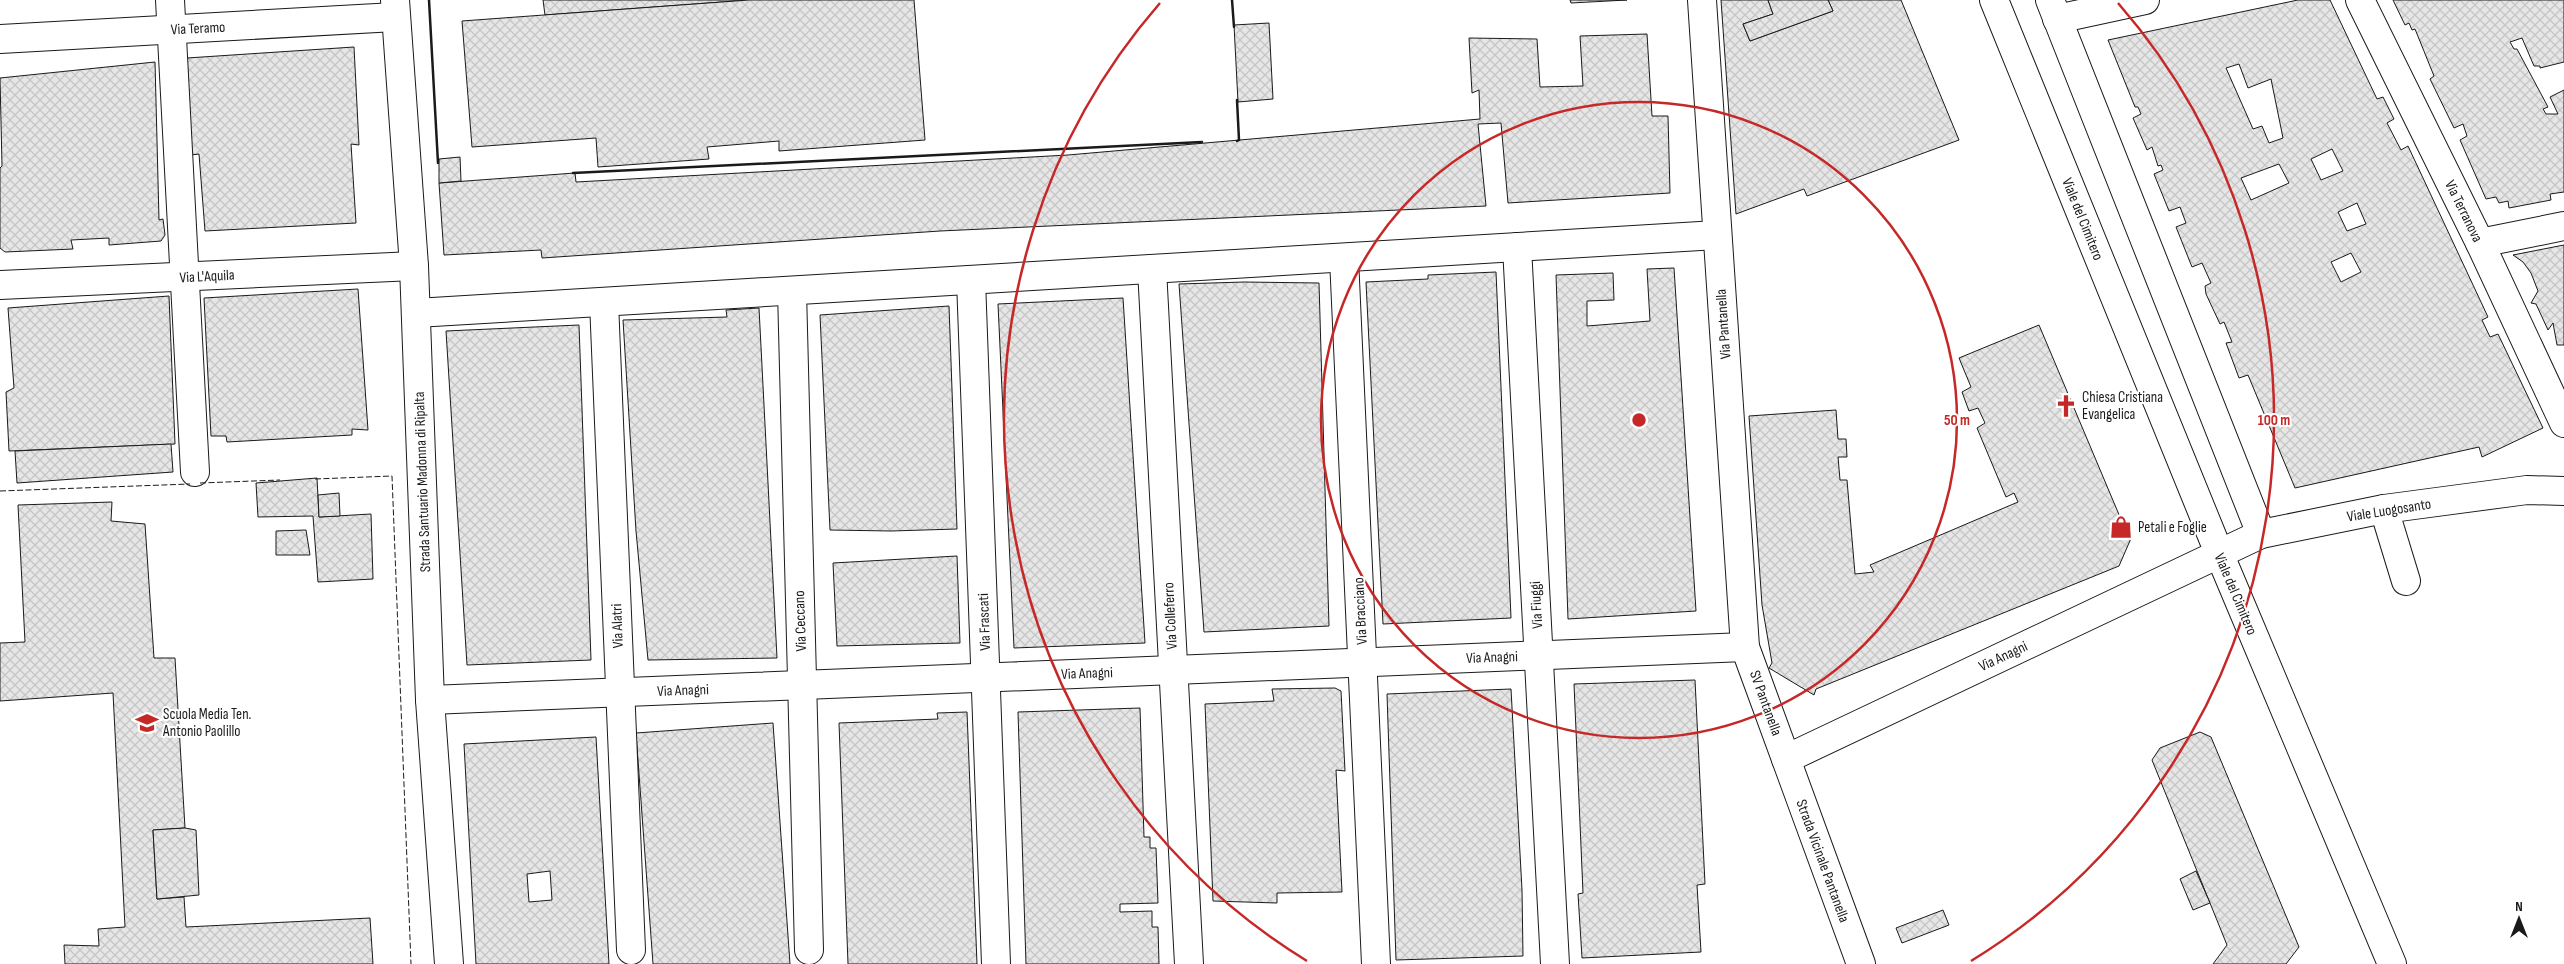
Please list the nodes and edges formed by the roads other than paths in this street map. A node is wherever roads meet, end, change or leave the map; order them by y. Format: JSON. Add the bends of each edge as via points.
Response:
{"nodes":[{"id":1,"x":170,"y":0,"type":"edge"},
{"id":2,"x":1702,"y":0,"type":"edge"},
{"id":3,"x":1994,"y":0,"type":"edge"},
{"id":4,"x":2145,"y":0,"type":"edge"},
{"id":5,"x":2360,"y":0,"type":"edge"},
{"id":6,"x":395,"y":8,"type":"edge"},
{"id":7,"x":2053,"y":10,"type":"edge"},
{"id":8,"x":172,"y":30,"type":"junction"},
{"id":9,"x":0,"y":39,"type":"edge"},
{"id":10,"x":2564,"y":226,"type":"edge"},
{"id":11,"x":1716,"y":235,"type":"junction"},
{"id":12,"x":2480,"y":243,"type":"junction"},
{"id":13,"x":1517,"y":247,"type":"junction"},
{"id":14,"x":1344,"y":258,"type":"junction"},
{"id":15,"x":414,"y":266,"type":"junction"},
{"id":16,"x":1152,"y":269,"type":"junction"},
{"id":17,"x":184,"y":277,"type":"junction"},
{"id":18,"x":971,"y":280,"type":"junction"},
{"id":19,"x":0,"y":285,"type":"edge"},
{"id":20,"x":792,"y":291,"type":"junction"},
{"id":21,"x":604,"y":302,"type":"junction"},
{"id":22,"x":416,"y":313,"type":"junction"},
{"id":23,"x":2564,"y":423,"type":"edge"},
{"id":24,"x":195,"y":472,"type":"dead end"},
{"id":25,"x":2564,"y":491,"type":"edge"},
{"id":26,"x":2384,"y":509,"type":"junction"},
{"id":27,"x":2261,"y":534,"type":"junction"},
{"id":28,"x":2219,"y":553,"type":"junction"},
{"id":29,"x":2406,"y":582,"type":"dead end"},
{"id":30,"x":1745,"y":647,"type":"junction"},
{"id":31,"x":1539,"y":656,"type":"junction"},
{"id":32,"x":1362,"y":663,"type":"junction"},
{"id":33,"x":1173,"y":670,"type":"junction"},
{"id":34,"x":986,"y":677,"type":"junction"},
{"id":35,"x":802,"y":685,"type":"junction"},
{"id":36,"x":620,"y":692,"type":"junction"},
{"id":37,"x":430,"y":700,"type":"junction"},
{"id":38,"x":1786,"y":759,"type":"junction"},
{"id":39,"x":631,"y":950,"type":"dead end"},
{"id":40,"x":809,"y":950,"type":"dead end"},
{"id":41,"x":449,"y":964,"type":"edge"},
{"id":42,"x":996,"y":964,"type":"edge"},
{"id":43,"x":1189,"y":964,"type":"edge"},
{"id":44,"x":1376,"y":964,"type":"edge"},
{"id":45,"x":1555,"y":964,"type":"edge"},
{"id":46,"x":1856,"y":964,"type":"edge"},
{"id":47,"x":2392,"y":964,"type":"edge"}],
"edges":[{"from":1,"to":8,"type":"street"},
{"from":2,"to":11,"type":"street","name":"Via Pantanella"},
{"from":3,"to":28,"type":"street","name":"Viale del Cimitero"},
{"from":4,"to":7,"type":"street"},
{"from":5,"to":12,"type":"street","name":"Via Terranova"},
{"from":6,"to":8,"type":"street","name":"Via Teramo"},
{"from":6,"to":15,"type":"street","name":"Strada Santuario Madonna di Ripalta"},
{"from":7,"to":27,"type":"street"},
{"from":8,"to":9,"type":"street","name":"Via Teramo"},
{"from":8,"to":17,"type":"street"},
{"from":10,"to":12,"type":"street"},
{"from":11,"to":13,"type":"street"},
{"from":11,"to":30,"type":"street","name":"Via Pantanella"},
{"from":12,"to":23,"type":"street","name":"Via Terranova"},
{"from":13,"to":14,"type":"street"},
{"from":13,"to":31,"type":"street","name":"Via Fiuggi"},
{"from":14,"to":16,"type":"street"},
{"from":14,"to":32,"type":"street","name":"Via Bracciano"},
{"from":15,"to":17,"type":"street","name":"Via L'Aquila"},
{"from":15,"to":22,"type":"street","name":"Strada Santuario Madonna di Ripalta"},
{"from":16,"to":18,"type":"street"},
{"from":16,"to":33,"type":"street","name":"Via Colleferro"},
{"from":17,"to":19,"type":"street","name":"Via L'Aquila"},
{"from":17,"to":24,"type":"street"},
{"from":18,"to":20,"type":"street"},
{"from":18,"to":34,"type":"street","name":"Via Frascati"},
{"from":20,"to":21,"type":"street"},
{"from":20,"to":35,"type":"street","name":"Via Ceccano"},
{"from":21,"to":22,"type":"street"},
{"from":21,"to":36,"type":"street","name":"Via Alatri"},
{"from":22,"to":37,"type":"street","name":"Strada Santuario Madonna di Ripalta"},
{"from":25,"to":26,"type":"street","name":"Viale Luogosanto","via":[[2528,490]]},
{"from":26,"to":27,"type":"street","name":"Viale Luogosanto"},
{"from":26,"to":29,"type":"street"},
{"from":27,"to":28,"type":"street","name":"Viale Luogosanto"},
{"from":28,"to":38,"type":"street","name":"Via Anagni"},
{"from":28,"to":47,"type":"street","name":"Viale del Cimitero"},
{"from":30,"to":31,"type":"street","name":"Via Anagni"},
{"from":30,"to":38,"type":"street","name":"SV Pantanella"},
{"from":31,"to":32,"type":"street","name":"Via Anagni"},
{"from":31,"to":45,"type":"street","name":"Via Fiuggi"},
{"from":32,"to":33,"type":"street","name":"Via Anagni"},
{"from":32,"to":44,"type":"street","name":"Via Bracciano"},
{"from":33,"to":34,"type":"street","name":"Via Anagni"},
{"from":33,"to":43,"type":"street","name":"Via Colleferro"},
{"from":34,"to":35,"type":"street","name":"Via Anagni"},
{"from":34,"to":42,"type":"street","name":"Via Frascati"},
{"from":35,"to":36,"type":"street","name":"Via Anagni"},
{"from":35,"to":40,"type":"street","name":"Via Ceccano"},
{"from":36,"to":37,"type":"street","name":"Via Anagni"},
{"from":36,"to":39,"type":"street","name":"Via Alatri"},
{"from":37,"to":41,"type":"street","name":"Strada Santuario Madonna di Ripalta"},
{"from":38,"to":46,"type":"street","name":"Strada Vicinale Pantanella"}]}
